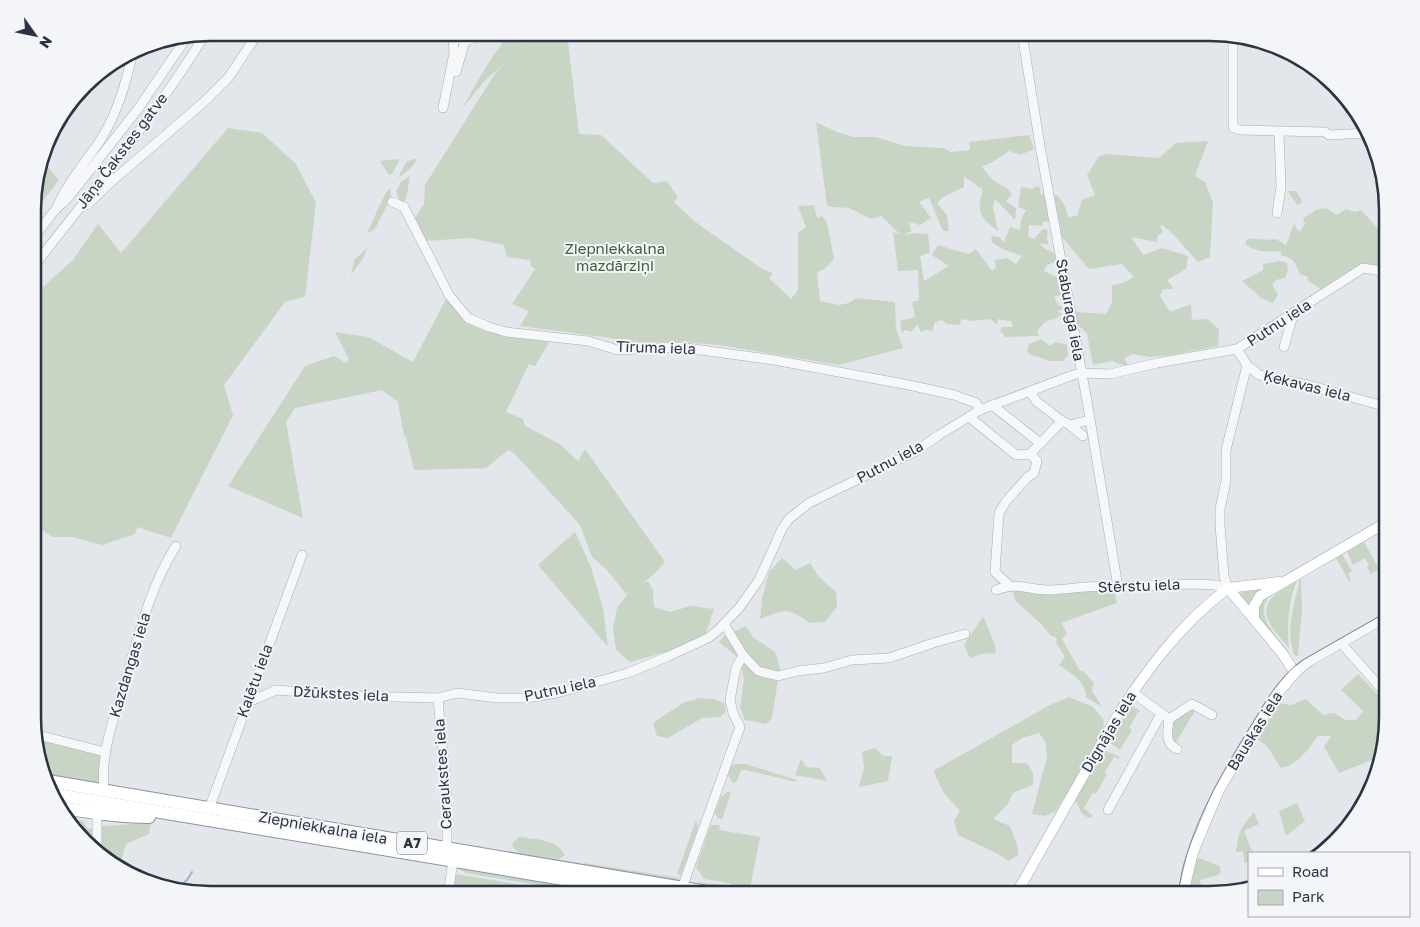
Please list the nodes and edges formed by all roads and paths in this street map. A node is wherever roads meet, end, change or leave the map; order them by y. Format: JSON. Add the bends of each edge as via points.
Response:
{"nodes":[{"id":1,"x":253,"y":41,"type":"edge"},
{"id":2,"x":451,"y":41,"type":"edge"},
{"id":3,"x":465,"y":41,"type":"edge"},
{"id":4,"x":1023,"y":41,"type":"edge"},
{"id":5,"x":200,"y":42,"type":"edge"},
{"id":6,"x":1233,"y":43,"type":"edge"},
{"id":7,"x":183,"y":44,"type":"edge"},
{"id":8,"x":131,"y":61,"type":"edge"},
{"id":9,"x":1279,"y":132,"type":"junction"},
{"id":10,"x":1360,"y":133,"type":"edge"},
{"id":11,"x":392,"y":202,"type":"dead end"},
{"id":12,"x":56,"y":208,"type":"junction"},
{"id":13,"x":1277,"y":213,"type":"dead end"},
{"id":14,"x":70,"y":219,"type":"junction"},
{"id":15,"x":41,"y":228,"type":"edge"},
{"id":16,"x":41,"y":257,"type":"edge"},
{"id":17,"x":1378,"y":270,"type":"edge"},
{"id":18,"x":1293,"y":315,"type":"junction"},
{"id":19,"x":1284,"y":347,"type":"dead end"},
{"id":20,"x":1237,"y":349,"type":"junction"},
{"id":21,"x":1247,"y":365,"type":"junction"},
{"id":22,"x":1081,"y":373,"type":"junction"},
{"id":23,"x":1030,"y":391,"type":"junction"},
{"id":24,"x":1378,"y":404,"type":"edge"},
{"id":25,"x":992,"y":405,"type":"junction"},
{"id":26,"x":980,"y":410,"type":"junction"},
{"id":27,"x":969,"y":417,"type":"junction"},
{"id":28,"x":1090,"y":420,"type":"junction"},
{"id":29,"x":1066,"y":423,"type":"junction"},
{"id":30,"x":1083,"y":436,"type":"dead end"},
{"id":31,"x":1040,"y":443,"type":"junction"},
{"id":32,"x":1030,"y":454,"type":"junction"},
{"id":33,"x":1378,"y":527,"type":"edge"},
{"id":34,"x":176,"y":546,"type":"dead end"},
{"id":35,"x":302,"y":555,"type":"dead end"},
{"id":36,"x":1283,"y":582,"type":"junction"},
{"id":37,"x":1009,"y":585,"type":"junction"},
{"id":38,"x":1118,"y":587,"type":"junction"},
{"id":39,"x":1228,"y":588,"type":"junction"},
{"id":40,"x":996,"y":590,"type":"dead end"},
{"id":41,"x":1254,"y":619,"type":"junction"},
{"id":42,"x":1378,"y":622,"type":"edge"},
{"id":43,"x":724,"y":624,"type":"junction"},
{"id":44,"x":965,"y":634,"type":"dead end"},
{"id":45,"x":1341,"y":643,"type":"junction"},
{"id":46,"x":743,"y":656,"type":"junction"},
{"id":47,"x":1295,"y":673,"type":"junction"},
{"id":48,"x":1378,"y":685,"type":"edge"},
{"id":49,"x":1132,"y":692,"type":"junction"},
{"id":50,"x":438,"y":698,"type":"junction"},
{"id":51,"x":246,"y":703,"type":"junction"},
{"id":52,"x":1212,"y":716,"type":"dead end"},
{"id":53,"x":1165,"y":717,"type":"junction"},
{"id":54,"x":43,"y":736,"type":"edge"},
{"id":55,"x":1177,"y":750,"type":"dead end"},
{"id":56,"x":105,"y":752,"type":"junction"},
{"id":57,"x":55,"y":782,"type":"edge"},
{"id":58,"x":104,"y":791,"type":"junction"},
{"id":59,"x":61,"y":796,"type":"edge"},
{"id":60,"x":76,"y":798,"type":"junction"},
{"id":61,"x":209,"y":808,"type":"junction"},
{"id":62,"x":69,"y":809,"type":"edge"},
{"id":63,"x":1108,"y":810,"type":"dead end"},
{"id":64,"x":96,"y":814,"type":"junction"},
{"id":65,"x":181,"y":816,"type":"junction"},
{"id":66,"x":97,"y":841,"type":"edge"},
{"id":67,"x":447,"y":849,"type":"junction"},
{"id":68,"x":453,"y":861,"type":"junction"},
{"id":69,"x":529,"y":868,"type":"junction"},
{"id":70,"x":1021,"y":885,"type":"edge"},
{"id":71,"x":1185,"y":885,"type":"edge"},
{"id":72,"x":449,"y":886,"type":"edge"},
{"id":73,"x":593,"y":886,"type":"edge"},
{"id":74,"x":646,"y":886,"type":"edge"},
{"id":75,"x":684,"y":886,"type":"edge"}],
"edges":[{"from":1,"to":14,"type":"street","via":[[229,77],[204,102]]},
{"from":2,"to":3,"type":"street","via":[[454,53],[443,108],[451,92]]},
{"from":4,"to":22,"type":"street","name":"Staburaga iela"},
{"from":5,"to":14,"type":"street","name":"Jāņa Čakstes gatve","via":[[141,128]]},
{"from":6,"to":9,"type":"street","via":[[1233,127]]},
{"from":7,"to":12,"type":"street","name":"Jāņa Čakstes gatve","via":[[138,109],[68,198]]},
{"from":8,"to":12,"type":"street","name":"Jāņa Čakstes gatve","via":[[116,111]]},
{"from":9,"to":10,"type":"street"},
{"from":9,"to":13,"type":"street","via":[[1281,187]]},
{"from":11,"to":26,"type":"street","name":"Tīruma iela","via":[[404,207],[452,300],[468,318],[488,327],[588,341],[618,350],[679,347],[774,360],[954,395],[976,403]]},
{"from":12,"to":15,"type":"street","name":"Jāņa Čakstes gatve"},
{"from":14,"to":16,"type":"street","name":"Jāņa Čakstes gatve"},
{"from":17,"to":18,"type":"street","name":"Putnu iela","via":[[1363,268]]},
{"from":18,"to":19,"type":"street"},
{"from":18,"to":20,"type":"street","name":"Putnu iela"},
{"from":20,"to":21,"type":"street","name":"Ķekavas iela"},
{"from":20,"to":22,"type":"street","name":"Putnu iela","via":[[1110,374]]},
{"from":21,"to":24,"type":"street","name":"Ķekavas iela","via":[[1259,375]]},
{"from":21,"to":39,"type":"street","via":[[1226,450],[1226,481],[1220,509],[1224,576]]},
{"from":22,"to":23,"type":"street","name":"Putnu iela"},
{"from":22,"to":28,"type":"street","name":"Staburaga iela"},
{"from":23,"to":25,"type":"street","name":"Putnu iela"},
{"from":23,"to":29,"type":"street","via":[[1036,401]]},
{"from":25,"to":26,"type":"street","name":"Putnu iela"},
{"from":25,"to":31,"type":"street"},
{"from":26,"to":27,"type":"street","name":"Putnu iela"},
{"from":27,"to":32,"type":"street","via":[[1016,455]]},
{"from":27,"to":43,"type":"street","name":"Putnu iela","via":[[916,451],[798,510],[782,529],[759,580]]},
{"from":28,"to":29,"type":"street"},
{"from":28,"to":38,"type":"street","name":"Staburaga iela"},
{"from":29,"to":30,"type":"street"},
{"from":29,"to":31,"type":"street"},
{"from":31,"to":32,"type":"street"},
{"from":32,"to":37,"type":"street","via":[[1037,461],[1037,468],[999,513],[995,572]]},
{"from":33,"to":36,"type":"main road","name":"Stērstu iela"},
{"from":34,"to":56,"type":"street","name":"Kazdangas iela","via":[[150,599]]},
{"from":35,"to":51,"type":"street","name":"Kalētu iela"},
{"from":36,"to":39,"type":"main road","name":"Stērstu iela"},
{"from":36,"to":41,"type":"main road","name":"Stērstu iela","via":[[1257,599]]},
{"from":37,"to":38,"type":"street","name":"Stērstu iela","via":[[1047,590]]},
{"from":37,"to":40,"type":"street","name":"Stērstu iela"},
{"from":38,"to":39,"type":"street","name":"Stērstu iela","via":[[1193,584]]},
{"from":39,"to":41,"type":"main road"},
{"from":39,"to":49,"type":"main road","name":"Dignājas iela","via":[[1194,616]]},
{"from":41,"to":47,"type":"main road"},
{"from":42,"to":45,"type":"street","name":"Bauskas iela"},
{"from":43,"to":46,"type":"street"},
{"from":43,"to":50,"type":"street","name":"Putnu iela","via":[[708,638],[648,666],[557,693],[526,698],[457,694]]},
{"from":44,"to":46,"type":"street","via":[[899,655],[852,660],[778,676],[758,671]]},
{"from":45,"to":47,"type":"street","name":"Bauskas iela"},
{"from":45,"to":48,"type":"street"},
{"from":46,"to":75,"type":"street","via":[[736,668],[730,700],[740,727]]},
{"from":47,"to":71,"type":"main road","name":"Bauskas iela","via":[[1276,695],[1219,790],[1193,852]]},
{"from":49,"to":53,"type":"street"},
{"from":49,"to":70,"type":"main road","name":"Dignājas iela"},
{"from":50,"to":51,"type":"street","name":"Džūkstes iela","via":[[276,690]]},
{"from":50,"to":67,"type":"street","name":"Ceraukstes iela","via":[[447,799]]},
{"from":51,"to":61,"type":"street","name":"Kalētu iela"},
{"from":52,"to":53,"type":"street","via":[[1192,704]]},
{"from":53,"to":55,"type":"street","via":[[1169,743]]},
{"from":53,"to":63,"type":"street"},
{"from":54,"to":56,"type":"street"},
{"from":56,"to":58,"type":"street","name":"Kazdangas iela"},
{"from":57,"to":58,"type":"highway","name":"Ziepniekkalna iela","number":"A7"},
{"from":58,"to":60,"type":"highway","name":"Ziepniekkalna iela","number":"A7"},
{"from":58,"to":61,"type":"highway","name":"Ziepniekkalna iela","number":"A7"},
{"from":59,"to":60,"type":"highway","name":"Ziepniekkalna iela","number":"A7"},
{"from":60,"to":65,"type":"highway","name":"Ziepniekkalna iela","number":"A7"},
{"from":61,"to":67,"type":"highway","name":"Ziepniekkalna iela","number":"A7"},
{"from":62,"to":64,"type":"highway"},
{"from":64,"to":65,"type":"highway"},
{"from":64,"to":66,"type":"street"},
{"from":65,"to":68,"type":"highway","name":"Ziepniekkalna iela","number":"A7"},
{"from":67,"to":69,"type":"highway","name":"Ziepniekkalna iela","number":"A7"},
{"from":68,"to":69,"type":"highway","name":"Ziepniekkalna iela","number":"A7"},
{"from":68,"to":72,"type":"street"},
{"from":69,"to":73,"type":"highway","name":"Ziepniekkalna iela","number":"A7"},
{"from":69,"to":74,"type":"highway","name":"Ziepniekkalna iela","number":"A7"}]}
